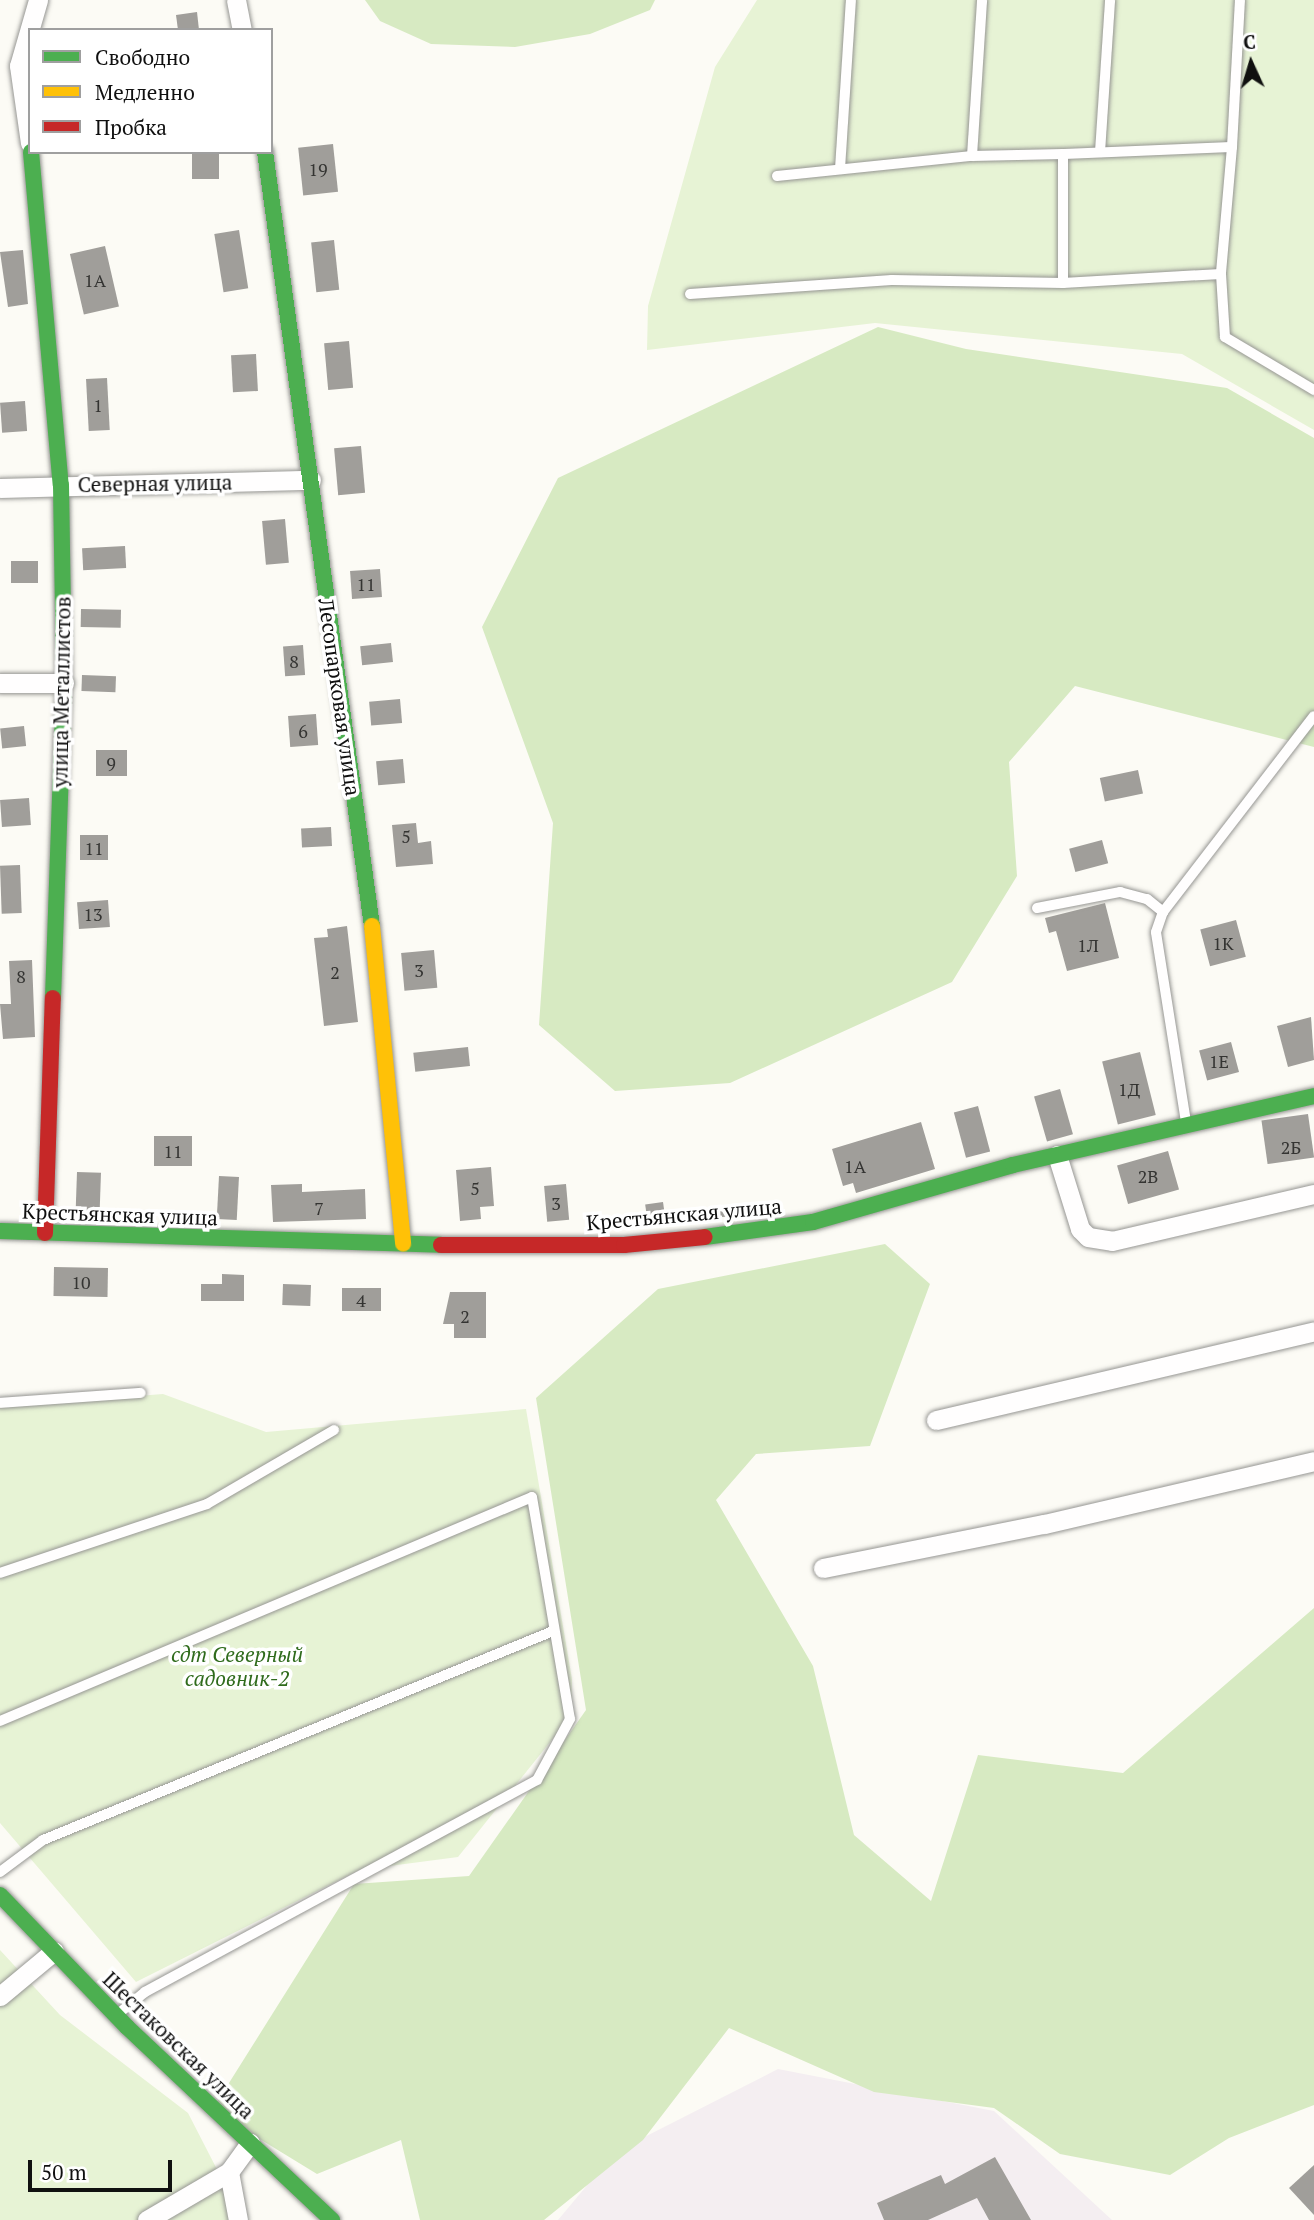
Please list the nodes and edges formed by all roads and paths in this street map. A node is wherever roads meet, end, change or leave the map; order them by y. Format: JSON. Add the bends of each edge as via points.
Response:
{"nodes":[{"id":1,"x":37,"y":0,"type":"edge"},
{"id":2,"x":236,"y":0,"type":"edge"},
{"id":3,"x":851,"y":0,"type":"edge"},
{"id":4,"x":982,"y":0,"type":"edge"},
{"id":5,"x":1111,"y":0,"type":"edge"},
{"id":6,"x":1240,"y":0,"type":"edge"},
{"id":7,"x":29,"y":28,"type":"edge"},
{"id":8,"x":242,"y":28,"type":"edge"},
{"id":9,"x":28,"y":33,"type":"edge"},
{"id":10,"x":28,"y":129,"type":"edge"},
{"id":11,"x":1232,"y":147,"type":"junction"},
{"id":12,"x":1100,"y":152,"type":"junction"},
{"id":13,"x":1063,"y":153,"type":"junction"},
{"id":14,"x":31,"y":154,"type":"edge"},
{"id":15,"x":265,"y":154,"type":"edge"},
{"id":16,"x":972,"y":156,"type":"junction"},
{"id":17,"x":840,"y":169,"type":"junction"},
{"id":18,"x":777,"y":176,"type":"dead end"},
{"id":19,"x":1221,"y":274,"type":"junction"},
{"id":20,"x":1063,"y":283,"type":"junction"},
{"id":21,"x":690,"y":294,"type":"dead end"},
{"id":22,"x":1314,"y":390,"type":"edge"},
{"id":23,"x":311,"y":480,"type":"junction"},
{"id":24,"x":61,"y":485,"type":"junction"},
{"id":25,"x":0,"y":488,"type":"edge"},
{"id":26,"x":0,"y":682,"type":"edge"},
{"id":27,"x":64,"y":683,"type":"junction"},
{"id":28,"x":1314,"y":716,"type":"edge"},
{"id":29,"x":1037,"y":908,"type":"dead end"},
{"id":30,"x":1163,"y":912,"type":"junction"},
{"id":31,"x":1314,"y":1096,"type":"edge"},
{"id":32,"x":1186,"y":1124,"type":"junction"},
{"id":33,"x":1057,"y":1155,"type":"junction"},
{"id":34,"x":1314,"y":1194,"type":"edge"},
{"id":35,"x":0,"y":1231,"type":"edge"},
{"id":36,"x":46,"y":1233,"type":"junction"},
{"id":37,"x":403,"y":1243,"type":"junction"},
{"id":38,"x":1314,"y":1331,"type":"edge"},
{"id":39,"x":141,"y":1393,"type":"dead end"},
{"id":40,"x":0,"y":1403,"type":"edge"},
{"id":41,"x":936,"y":1420,"type":"dead end"},
{"id":42,"x":334,"y":1430,"type":"dead end"},
{"id":43,"x":1314,"y":1461,"type":"edge"},
{"id":44,"x":823,"y":1568,"type":"dead end"},
{"id":45,"x":0,"y":1573,"type":"edge"},
{"id":46,"x":553,"y":1631,"type":"junction"},
{"id":47,"x":0,"y":1721,"type":"edge"},
{"id":48,"x":0,"y":1872,"type":"edge"},
{"id":49,"x":0,"y":1895,"type":"edge"},
{"id":50,"x":54,"y":1951,"type":"junction"},
{"id":51,"x":0,"y":1996,"type":"edge"},
{"id":52,"x":116,"y":2015,"type":"junction"},
{"id":53,"x":250,"y":2143,"type":"junction"},
{"id":54,"x":229,"y":2172,"type":"junction"},
{"id":55,"x":147,"y":2220,"type":"edge"},
{"id":56,"x":238,"y":2220,"type":"edge"},
{"id":57,"x":332,"y":2220,"type":"edge"}],
"edges":[{"from":1,"to":7,"type":"street"},
{"from":2,"to":8,"type":"street"},
{"from":3,"to":17,"type":"lane"},
{"from":4,"to":16,"type":"lane"},
{"from":5,"to":12,"type":"lane"},
{"from":6,"to":11,"type":"lane"},
{"from":9,"to":10,"type":"street","via":[[19,66]]},
{"from":11,"to":12,"type":"lane"},
{"from":11,"to":19,"type":"lane"},
{"from":12,"to":13,"type":"lane"},
{"from":13,"to":16,"type":"lane"},
{"from":13,"to":20,"type":"lane"},
{"from":14,"to":24,"type":"street","name":"улица Металлистов"},
{"from":15,"to":23,"type":"street","name":"Лесопарковая улица","via":[[282,245]]},
{"from":16,"to":17,"type":"lane"},
{"from":17,"to":18,"type":"lane"},
{"from":19,"to":20,"type":"lane"},
{"from":19,"to":22,"type":"lane","via":[[1225,337]]},
{"from":20,"to":21,"type":"lane","via":[[892,280]]},
{"from":23,"to":24,"type":"street","name":"Северная улица"},
{"from":23,"to":37,"type":"street","name":"Лесопарковая улица","via":[[384,1022]]},
{"from":24,"to":25,"type":"street","name":"Северная улица"},
{"from":24,"to":27,"type":"street","name":"улица Металлистов"},
{"from":26,"to":27,"type":"street"},
{"from":27,"to":36,"type":"street","name":"улица Металлистов"},
{"from":28,"to":30,"type":"lane"},
{"from":29,"to":30,"type":"lane","via":[[1120,892],[1147,899]]},
{"from":30,"to":32,"type":"lane","via":[[1156,954]]},
{"from":31,"to":32,"type":"street","name":"Крестьянская улица"},
{"from":32,"to":33,"type":"street","name":"Крестьянская улица"},
{"from":33,"to":34,"type":"street","via":[[1080,1228],[1088,1237],[1112,1241]]},
{"from":33,"to":37,"type":"street","name":"Крестьянская улица","via":[[813,1222],[717,1236],[624,1245]]},
{"from":35,"to":36,"type":"street","name":"Крестьянская улица"},
{"from":36,"to":37,"type":"street","name":"Крестьянская улица"},
{"from":38,"to":41,"type":"street"},
{"from":39,"to":40,"type":"lane"},
{"from":42,"to":45,"type":"lane","via":[[207,1504]]},
{"from":43,"to":44,"type":"street","via":[[1044,1524]]},
{"from":46,"to":47,"type":"lane","via":[[532,1497]]},
{"from":46,"to":48,"type":"lane","via":[[43,1840]]},
{"from":46,"to":52,"type":"lane","via":[[570,1719],[537,1780],[145,1992]]},
{"from":49,"to":50,"type":"street","name":"Шестаковская улица"},
{"from":50,"to":51,"type":"street"},
{"from":50,"to":52,"type":"street","name":"Шестаковская улица"},
{"from":52,"to":53,"type":"street","name":"Шестаковская улица"},
{"from":53,"to":54,"type":"street"},
{"from":53,"to":57,"type":"street","name":"Шестаковская улица"},
{"from":54,"to":55,"type":"street"},
{"from":54,"to":56,"type":"street"}]}
